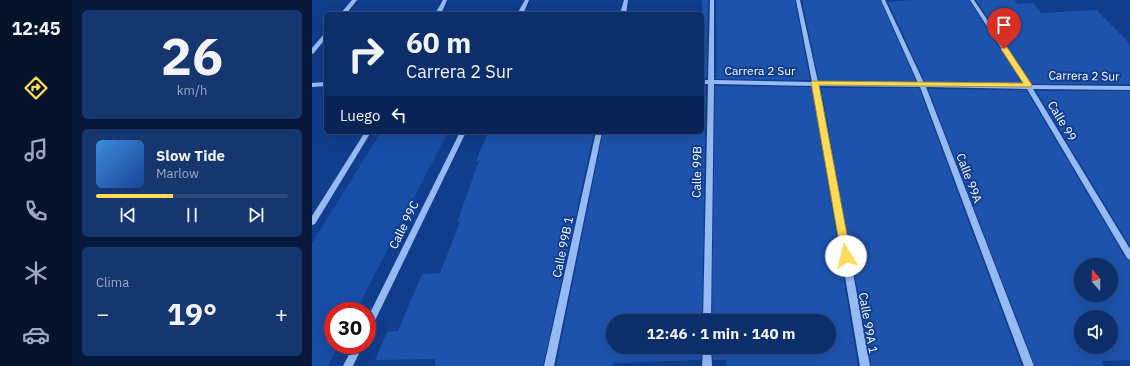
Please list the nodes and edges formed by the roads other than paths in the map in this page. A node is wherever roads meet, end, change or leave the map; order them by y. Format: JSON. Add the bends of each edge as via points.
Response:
{"nodes":[{"id":1,"x":355,"y":0,"type":"edge"},
{"id":2,"x":445,"y":0,"type":"edge"},
{"id":3,"x":527,"y":0,"type":"edge"},
{"id":4,"x":626,"y":0,"type":"edge"},
{"id":5,"x":712,"y":0,"type":"edge"},
{"id":6,"x":798,"y":0,"type":"edge"},
{"id":7,"x":883,"y":0,"type":"edge"},
{"id":8,"x":972,"y":0,"type":"edge"},
{"id":9,"x":345,"y":12,"type":"edge"},
{"id":10,"x":439,"y":12,"type":"edge"},
{"id":11,"x":521,"y":12,"type":"edge"},
{"id":12,"x":623,"y":12,"type":"edge"},
{"id":13,"x":324,"y":37,"type":"edge"},
{"id":14,"x":312,"y":52,"type":"edge"},
{"id":15,"x":704,"y":82,"type":"edge"},
{"id":16,"x":710,"y":82,"type":"junction"},
{"id":17,"x":815,"y":82,"type":"junction"},
{"id":18,"x":324,"y":84,"type":"edge"},
{"id":19,"x":312,"y":85,"type":"edge"},
{"id":20,"x":922,"y":85,"type":"junction"},
{"id":21,"x":1028,"y":85,"type":"junction"},
{"id":22,"x":1130,"y":88,"type":"edge"},
{"id":23,"x":367,"y":134,"type":"edge"},
{"id":24,"x":462,"y":134,"type":"edge"},
{"id":25,"x":599,"y":134,"type":"edge"},
{"id":26,"x":312,"y":222,"type":"edge"},
{"id":27,"x":1130,"y":256,"type":"edge"},
{"id":28,"x":376,"y":310,"type":"edge"},
{"id":29,"x":707,"y":314,"type":"edge"},
{"id":30,"x":354,"y":354,"type":"edge"},
{"id":31,"x":707,"y":354,"type":"edge"},
{"id":32,"x":348,"y":366,"type":"edge"},
{"id":33,"x":550,"y":366,"type":"edge"},
{"id":34,"x":707,"y":366,"type":"edge"},
{"id":35,"x":865,"y":366,"type":"edge"},
{"id":36,"x":1029,"y":366,"type":"edge"}],
"edges":[{"from":1,"to":9,"type":"street"},
{"from":2,"to":10,"type":"street"},
{"from":3,"to":11,"type":"street"},
{"from":4,"to":12,"type":"street"},
{"from":5,"to":16,"type":"street","name":"Calle 99B"},
{"from":6,"to":17,"type":"street","name":"Calle 99A 1"},
{"from":7,"to":20,"type":"street","name":"Calle 99A"},
{"from":8,"to":21,"type":"street","name":"Calle 99"},
{"from":13,"to":14,"type":"street"},
{"from":15,"to":16,"type":"street","name":"Carrera 2 Sur"},
{"from":16,"to":17,"type":"street","name":"Carrera 2 Sur"},
{"from":16,"to":29,"type":"street","name":"Calle 99B"},
{"from":17,"to":20,"type":"street","name":"Carrera 2 Sur"},
{"from":17,"to":35,"type":"street","name":"Calle 99A 1"},
{"from":18,"to":19,"type":"street"},
{"from":20,"to":21,"type":"street","name":"Carrera 2 Sur"},
{"from":20,"to":36,"type":"street","name":"Calle 99A"},
{"from":21,"to":22,"type":"street","name":"Carrera 2 Sur"},
{"from":21,"to":27,"type":"street","name":"Calle 99"},
{"from":23,"to":26,"type":"street"},
{"from":24,"to":28,"type":"street","name":"Calle 99C"},
{"from":25,"to":33,"type":"street","name":"Calle 99B 1"},
{"from":30,"to":32,"type":"street"},
{"from":31,"to":34,"type":"street"}]}
